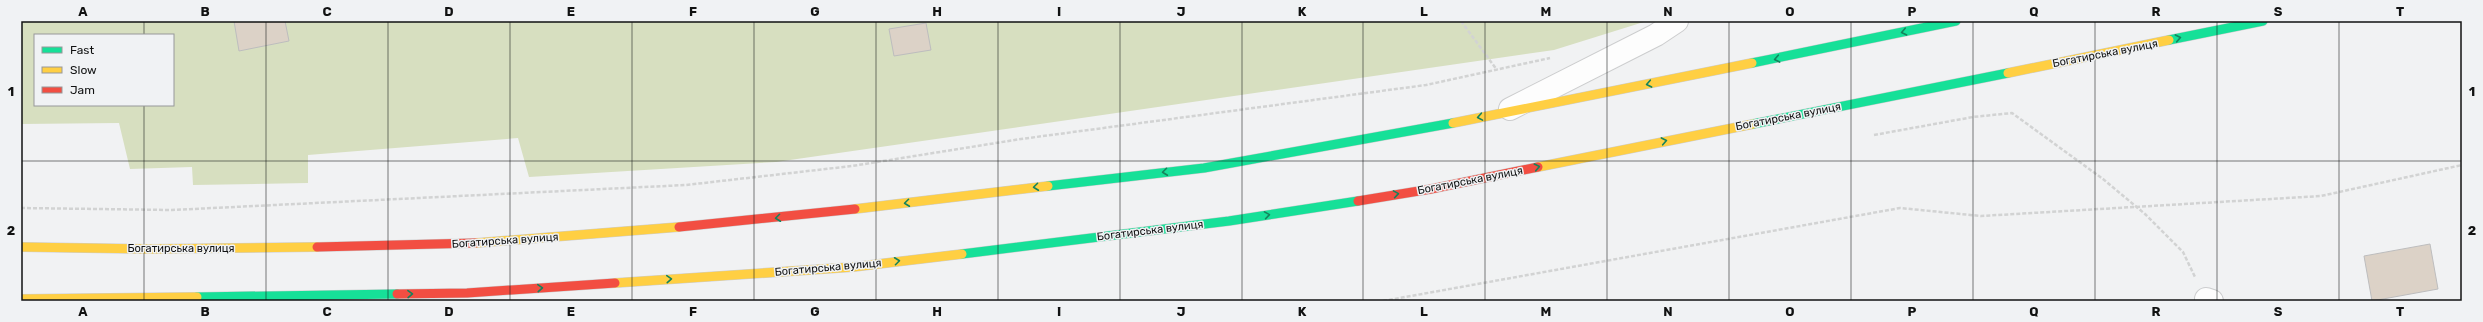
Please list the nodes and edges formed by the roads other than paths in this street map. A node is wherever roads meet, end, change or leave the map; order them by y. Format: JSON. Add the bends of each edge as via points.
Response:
{"nodes":[{"id":1,"x":1677,"y":21,"type":"edge"},
{"id":2,"x":1956,"y":21,"type":"edge"},
{"id":3,"x":2263,"y":21,"type":"edge"},
{"id":4,"x":1502,"y":114,"type":"junction"},
{"id":5,"x":21,"y":247,"type":"edge"},
{"id":6,"x":21,"y":299,"type":"edge"}],
"edges":[{"from":1,"to":4,"type":"street"},
{"from":2,"to":4,"type":"main road","name":"Богатирська вулиця","one_way":true},
{"from":6,"to":3,"type":"main road","name":"Богатирська вулиця","one_way":true,"via":[[90,300],[491,291],[853,267],[1229,221],[1431,189]]},
{"from":4,"to":5,"type":"main road","name":"Богатирська вулиця","one_way":true,"via":[[1204,168],[759,220],[455,245],[149,249]]}]}
